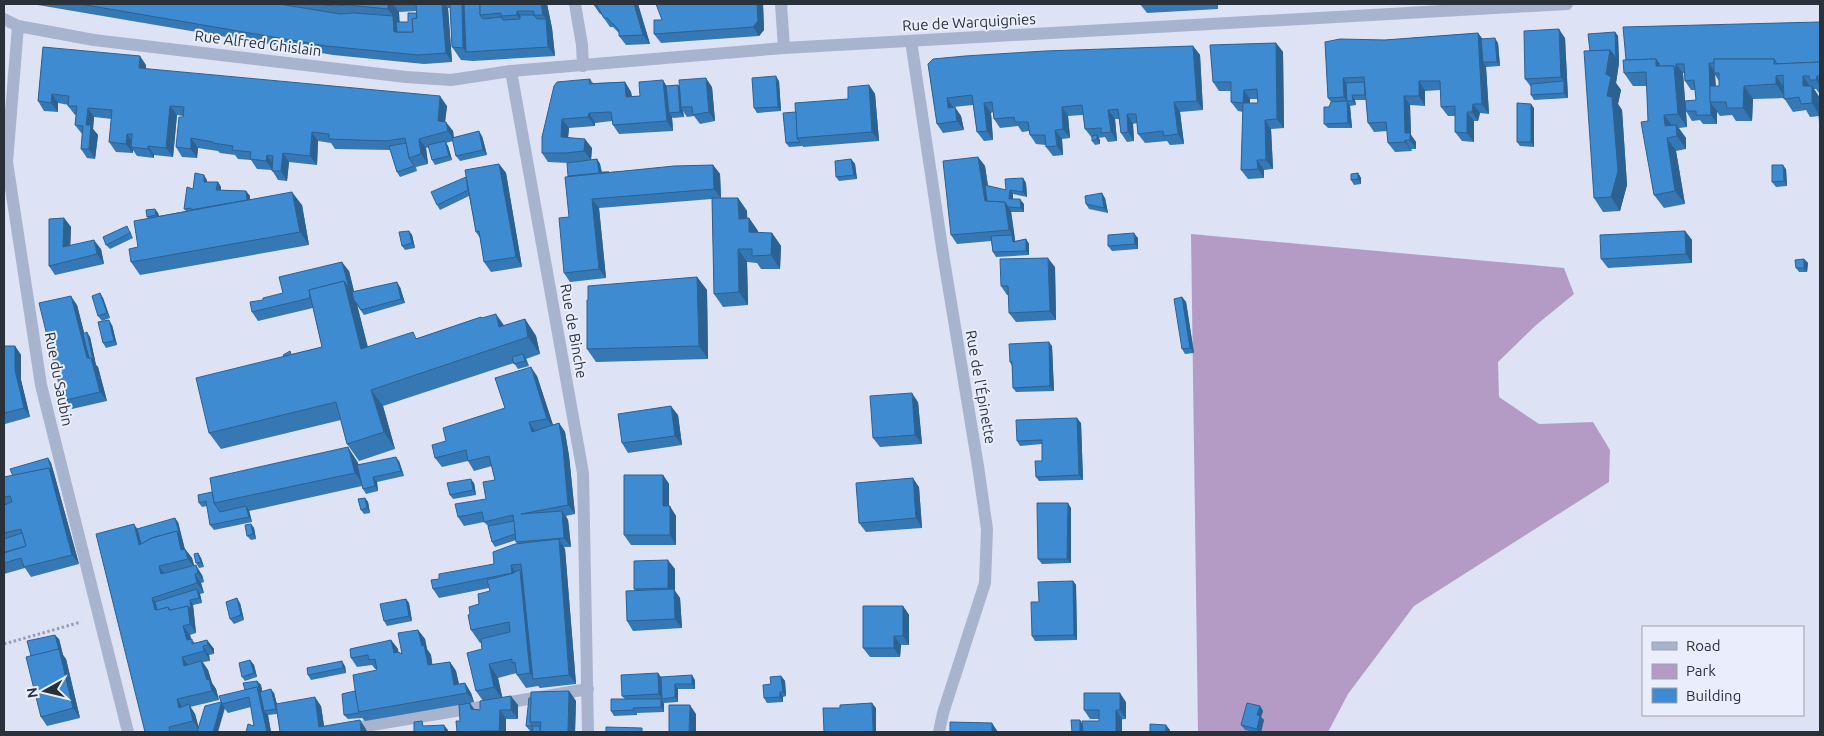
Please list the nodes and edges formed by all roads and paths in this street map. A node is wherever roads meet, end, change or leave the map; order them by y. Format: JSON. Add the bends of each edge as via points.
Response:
{"nodes":[{"id":1,"x":575,"y":4,"type":"edge"},
{"id":2,"x":781,"y":4,"type":"edge"},
{"id":3,"x":1567,"y":4,"type":"edge"},
{"id":4,"x":4,"y":19,"type":"edge"},
{"id":5,"x":18,"y":26,"type":"junction"},
{"id":6,"x":912,"y":42,"type":"junction"},
{"id":7,"x":784,"y":48,"type":"junction"},
{"id":8,"x":583,"y":66,"type":"junction"},
{"id":9,"x":511,"y":71,"type":"junction"},
{"id":10,"x":6,"y":163,"type":"edge"},
{"id":11,"x":98,"y":617,"type":"junction"},
{"id":12,"x":4,"y":644,"type":"edge"},
{"id":13,"x":588,"y":689,"type":"junction"},
{"id":14,"x":338,"y":730,"type":"edge"},
{"id":15,"x":128,"y":732,"type":"edge"},
{"id":16,"x":588,"y":732,"type":"edge"},
{"id":17,"x":938,"y":732,"type":"edge"}],
"edges":[{"from":1,"to":8,"type":"street"},
{"from":2,"to":7,"type":"street"},
{"from":3,"to":6,"type":"street","name":"Rue de Warquignies"},
{"from":4,"to":5,"type":"street","name":"Rue Alfred Ghislain"},
{"from":5,"to":9,"type":"street","name":"Rue Alfred Ghislain","via":[[94,40],[406,77],[452,80]]},
{"from":5,"to":10,"type":"street","name":"Rue du Saubin"},
{"from":6,"to":7,"type":"street","name":"Rue de Warquignies"},
{"from":6,"to":17,"type":"street","name":"Rue de l'Épinette","via":[[987,530],[985,583]]},
{"from":7,"to":8,"type":"street","name":"Rue de Warquignies"},
{"from":8,"to":9,"type":"street"},
{"from":9,"to":13,"type":"street","name":"Rue de Binche","via":[[583,473]]},
{"from":10,"to":11,"type":"street","name":"Rue du Saubin","via":[[41,385]]},
{"from":11,"to":12,"type":"path"},
{"from":11,"to":15,"type":"street","name":"Rue du Saubin"},
{"from":13,"to":14,"type":"street"},
{"from":13,"to":16,"type":"street","name":"Rue de Binche"}]}
